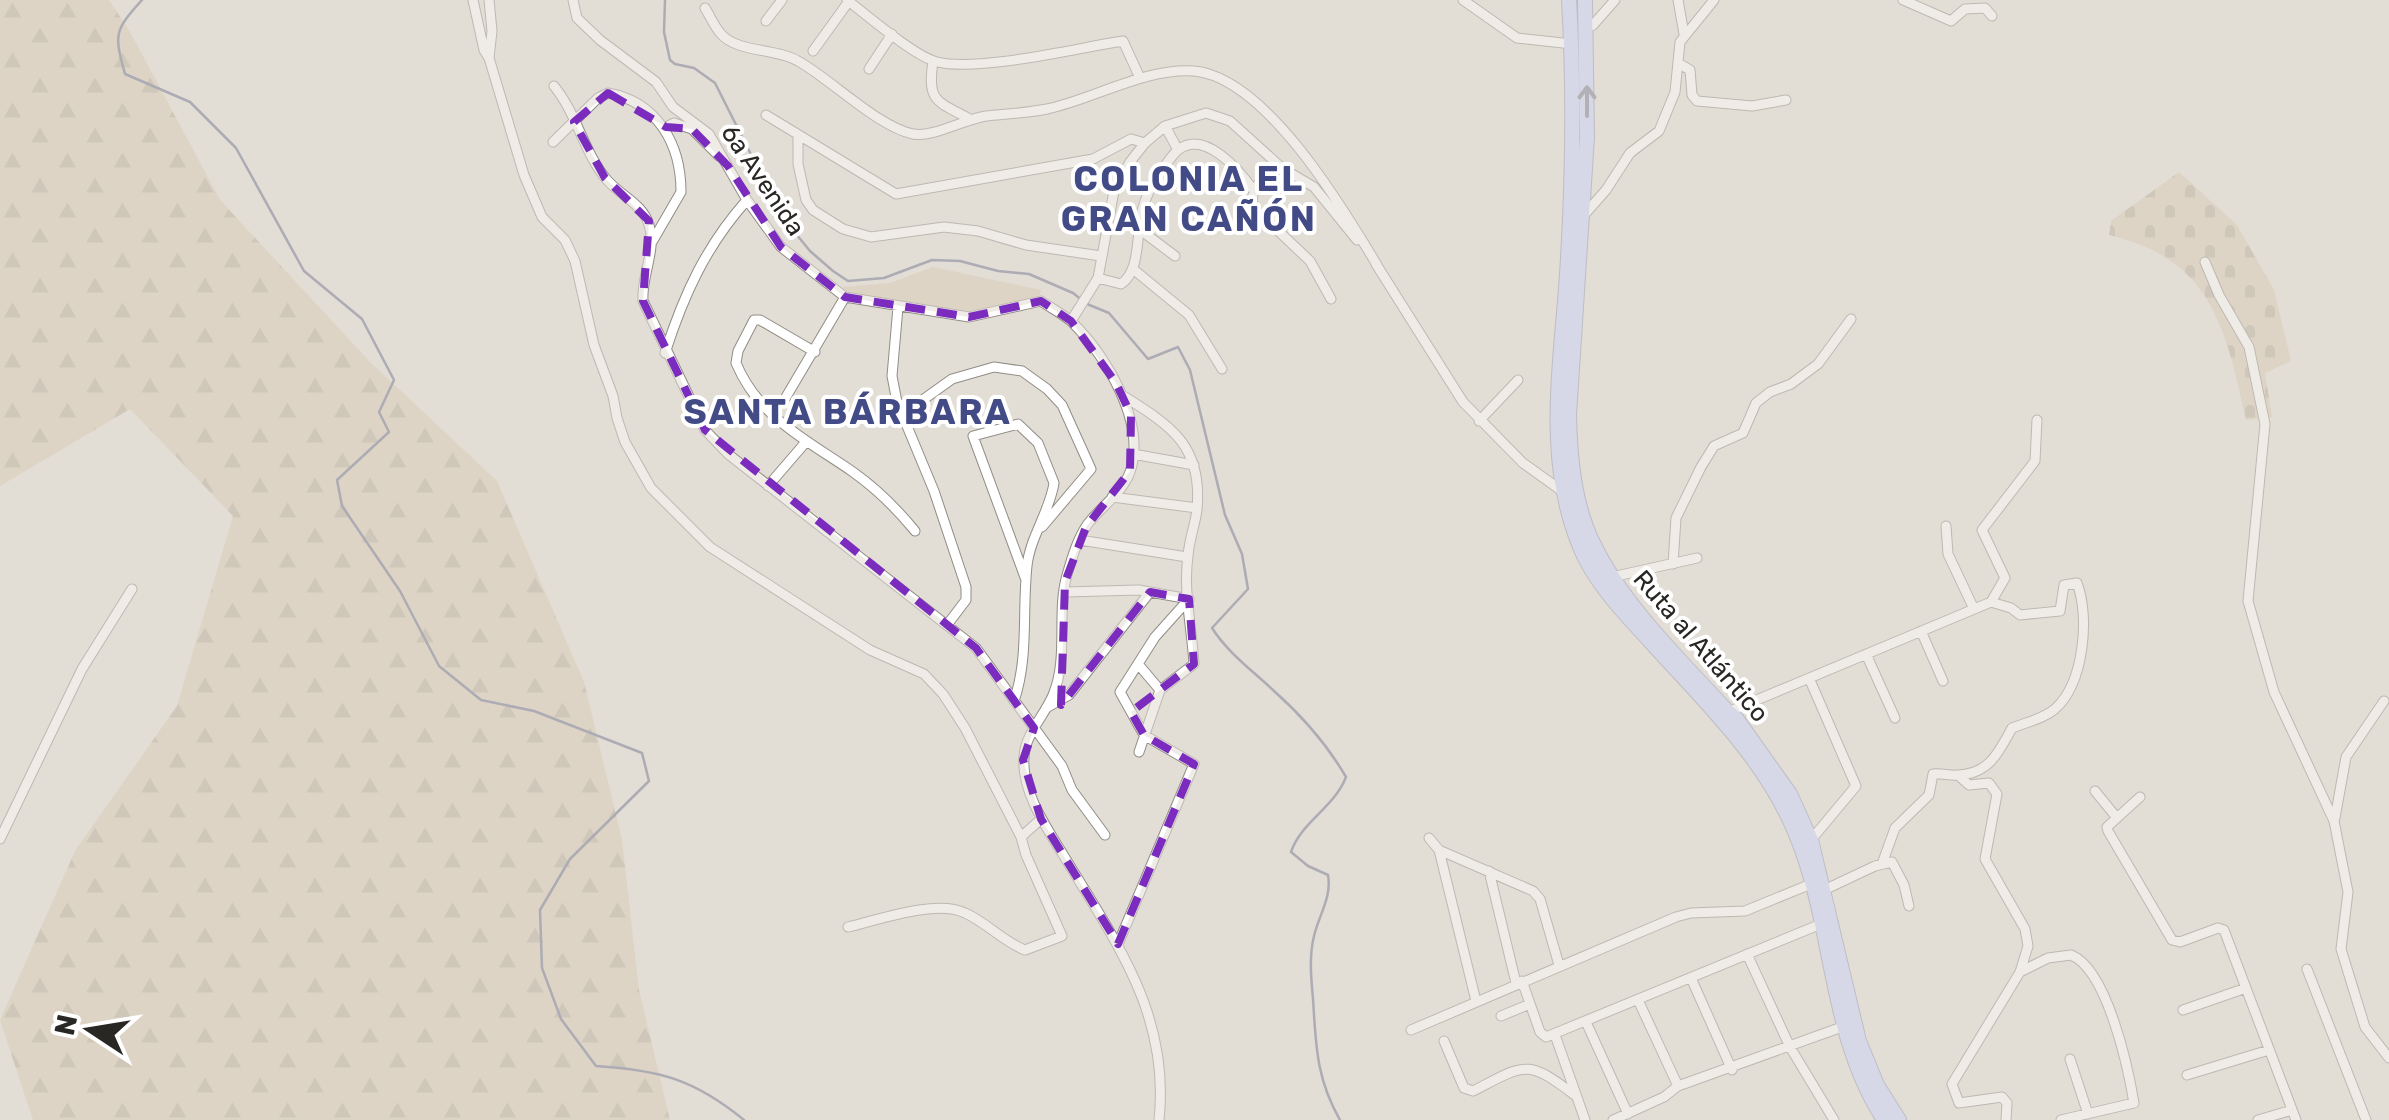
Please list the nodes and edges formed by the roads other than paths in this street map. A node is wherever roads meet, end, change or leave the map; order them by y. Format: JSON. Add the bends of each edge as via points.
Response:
{"nodes":[{"id":1,"x":473,"y":0,"type":"edge"},
{"id":2,"x":489,"y":0,"type":"edge"},
{"id":3,"x":573,"y":0,"type":"edge"},
{"id":4,"x":782,"y":0,"type":"edge"},
{"id":5,"x":848,"y":0,"type":"edge"},
{"id":6,"x":1463,"y":0,"type":"edge"},
{"id":7,"x":1569,"y":0,"type":"edge"},
{"id":8,"x":1584,"y":0,"type":"edge"},
{"id":9,"x":1614,"y":0,"type":"edge"},
{"id":10,"x":1678,"y":0,"type":"edge"},
{"id":11,"x":1714,"y":0,"type":"edge"},
{"id":12,"x":1902,"y":0,"type":"edge"},
{"id":13,"x":705,"y":8,"type":"dead end"},
{"id":14,"x":1992,"y":16,"type":"dead end"},
{"id":15,"x":766,"y":21,"type":"dead end"},
{"id":16,"x":1586,"y":28,"type":"junction"},
{"id":17,"x":892,"y":34,"type":"junction"},
{"id":18,"x":1684,"y":34,"type":"junction"},
{"id":19,"x":1572,"y":44,"type":"junction"},
{"id":20,"x":813,"y":51,"type":"dead end"},
{"id":21,"x":490,"y":58,"type":"junction"},
{"id":22,"x":934,"y":61,"type":"junction"},
{"id":23,"x":1678,"y":63,"type":"junction"},
{"id":24,"x":868,"y":69,"type":"dead end"},
{"id":25,"x":1140,"y":78,"type":"junction"},
{"id":26,"x":554,"y":86,"type":"dead end"},
{"id":27,"x":1786,"y":100,"type":"dead end"},
{"id":28,"x":766,"y":116,"type":"dead end"},
{"id":29,"x":968,"y":118,"type":"junction"},
{"id":30,"x":574,"y":122,"type":"junction"},
{"id":31,"x":666,"y":126,"type":"junction"},
{"id":32,"x":1165,"y":126,"type":"junction"},
{"id":33,"x":798,"y":138,"type":"junction"},
{"id":34,"x":553,"y":142,"type":"dead end"},
{"id":35,"x":1145,"y":143,"type":"junction"},
{"id":36,"x":1178,"y":150,"type":"junction"},
{"id":37,"x":728,"y":166,"type":"junction"},
{"id":38,"x":1282,"y":168,"type":"junction"},
{"id":39,"x":1254,"y":191,"type":"junction"},
{"id":40,"x":746,"y":200,"type":"junction"},
{"id":41,"x":1584,"y":215,"type":"junction"},
{"id":42,"x":1138,"y":229,"type":"junction"},
{"id":43,"x":652,"y":242,"type":"junction"},
{"id":44,"x":1101,"y":256,"type":"junction"},
{"id":45,"x":1175,"y":256,"type":"dead end"},
{"id":46,"x":2205,"y":262,"type":"dead end"},
{"id":47,"x":1377,"y":265,"type":"junction"},
{"id":48,"x":1133,"y":269,"type":"junction"},
{"id":49,"x":1098,"y":278,"type":"junction"},
{"id":50,"x":845,"y":298,"type":"junction"},
{"id":51,"x":1330,"y":299,"type":"dead end"},
{"id":52,"x":898,"y":306,"type":"junction"},
{"id":53,"x":1073,"y":319,"type":"junction"},
{"id":54,"x":1850,"y":319,"type":"dead end"},
{"id":55,"x":665,"y":352,"type":"junction"},
{"id":56,"x":814,"y":352,"type":"junction"},
{"id":57,"x":1222,"y":369,"type":"dead end"},
{"id":58,"x":1518,"y":380,"type":"dead end"},
{"id":59,"x":1121,"y":394,"type":"junction"},
{"id":60,"x":786,"y":397,"type":"dead end"},
{"id":61,"x":924,"y":398,"type":"dead end"},
{"id":62,"x":2037,"y":420,"type":"dead end"},
{"id":63,"x":1479,"y":421,"type":"junction"},
{"id":64,"x":805,"y":442,"type":"junction"},
{"id":65,"x":1132,"y":454,"type":"junction"},
{"id":66,"x":1194,"y":465,"type":"junction"},
{"id":67,"x":768,"y":486,"type":"junction"},
{"id":68,"x":1562,"y":491,"type":"junction"},
{"id":69,"x":1112,"y":497,"type":"junction"},
{"id":70,"x":1197,"y":508,"type":"junction"},
{"id":71,"x":1946,"y":526,"type":"dead end"},
{"id":72,"x":916,"y":531,"type":"dead end"},
{"id":73,"x":1037,"y":533,"type":"junction"},
{"id":74,"x":1080,"y":540,"type":"junction"},
{"id":75,"x":1187,"y":557,"type":"junction"},
{"id":76,"x":1697,"y":558,"type":"dead end"},
{"id":77,"x":1673,"y":564,"type":"junction"},
{"id":78,"x":1612,"y":577,"type":"junction"},
{"id":79,"x":1026,"y":580,"type":"junction"},
{"id":80,"x":132,"y":590,"type":"dead end"},
{"id":81,"x":1065,"y":592,"type":"junction"},
{"id":82,"x":1150,"y":592,"type":"junction"},
{"id":83,"x":1189,"y":599,"type":"junction"},
{"id":84,"x":1990,"y":602,"type":"junction"},
{"id":85,"x":1974,"y":609,"type":"junction"},
{"id":86,"x":947,"y":625,"type":"junction"},
{"id":87,"x":1921,"y":631,"type":"junction"},
{"id":88,"x":1866,"y":654,"type":"junction"},
{"id":89,"x":1138,"y":664,"type":"junction"},
{"id":90,"x":1808,"y":678,"type":"junction"},
{"id":91,"x":1943,"y":681,"type":"dead end"},
{"id":92,"x":1160,"y":690,"type":"junction"},
{"id":93,"x":1014,"y":701,"type":"junction"},
{"id":94,"x":2384,"y":701,"type":"dead end"},
{"id":95,"x":1045,"y":709,"type":"junction"},
{"id":96,"x":1728,"y":712,"type":"junction"},
{"id":97,"x":1895,"y":718,"type":"dead end"},
{"id":98,"x":1034,"y":728,"type":"junction"},
{"id":99,"x":1144,"y":735,"type":"junction"},
{"id":100,"x":1139,"y":752,"type":"dead end"},
{"id":101,"x":1959,"y":776,"type":"junction"},
{"id":102,"x":2095,"y":791,"type":"dead end"},
{"id":103,"x":2140,"y":797,"type":"dead end"},
{"id":104,"x":2117,"y":818,"type":"junction"},
{"id":105,"x":1041,"y":819,"type":"junction"},
{"id":106,"x":2334,"y":821,"type":"junction"},
{"id":107,"x":1105,"y":835,"type":"dead end"},
{"id":108,"x":1021,"y":836,"type":"junction"},
{"id":109,"x":1429,"y":838,"type":"dead end"},
{"id":110,"x":0,"y":840,"type":"edge"},
{"id":111,"x":1811,"y":840,"type":"junction"},
{"id":112,"x":1439,"y":850,"type":"junction"},
{"id":113,"x":1882,"y":864,"type":"junction"},
{"id":114,"x":1489,"y":871,"type":"junction"},
{"id":115,"x":1817,"y":887,"type":"junction"},
{"id":116,"x":1909,"y":906,"type":"dead end"},
{"id":117,"x":1820,"y":924,"type":"junction"},
{"id":118,"x":848,"y":927,"type":"dead end"},
{"id":119,"x":1118,"y":944,"type":"junction"},
{"id":120,"x":1747,"y":954,"type":"junction"},
{"id":121,"x":1558,"y":964,"type":"junction"},
{"id":122,"x":2307,"y":969,"type":"dead end"},
{"id":123,"x":2020,"y":972,"type":"junction"},
{"id":124,"x":1691,"y":978,"type":"junction"},
{"id":125,"x":1519,"y":982,"type":"junction"},
{"id":126,"x":2246,"y":988,"type":"junction"},
{"id":127,"x":1638,"y":1000,"type":"junction"},
{"id":128,"x":1476,"y":1001,"type":"junction"},
{"id":129,"x":1530,"y":1004,"type":"junction"},
{"id":130,"x":2183,"y":1010,"type":"dead end"},
{"id":131,"x":1501,"y":1016,"type":"dead end"},
{"id":132,"x":1586,"y":1022,"type":"junction"},
{"id":133,"x":1842,"y":1027,"type":"junction"},
{"id":134,"x":1411,"y":1030,"type":"dead end"},
{"id":135,"x":1555,"y":1035,"type":"junction"},
{"id":136,"x":1444,"y":1042,"type":"dead end"},
{"id":137,"x":1790,"y":1047,"type":"junction"},
{"id":138,"x":2269,"y":1050,"type":"junction"},
{"id":139,"x":2389,"y":1058,"type":"edge"},
{"id":140,"x":2070,"y":1059,"type":"dead end"},
{"id":141,"x":1732,"y":1070,"type":"junction"},
{"id":142,"x":2188,"y":1075,"type":"dead end"},
{"id":143,"x":1678,"y":1086,"type":"junction"},
{"id":144,"x":1576,"y":1096,"type":"junction"},
{"id":145,"x":2126,"y":1106,"type":"junction"},
{"id":146,"x":1628,"y":1114,"type":"junction"},
{"id":147,"x":2088,"y":1114,"type":"junction"},
{"id":148,"x":2294,"y":1115,"type":"edge"},
{"id":149,"x":1881,"y":1119,"type":"edge"},
{"id":150,"x":1159,"y":1120,"type":"edge"},
{"id":151,"x":1585,"y":1120,"type":"edge"},
{"id":152,"x":1614,"y":1120,"type":"edge"},
{"id":153,"x":1834,"y":1120,"type":"edge"},
{"id":154,"x":1899,"y":1120,"type":"edge"},
{"id":155,"x":2006,"y":1120,"type":"edge"},
{"id":156,"x":2061,"y":1120,"type":"edge"},
{"id":157,"x":2132,"y":1120,"type":"edge"},
{"id":158,"x":2258,"y":1120,"type":"edge"},
{"id":159,"x":2366,"y":1120,"type":"edge"}],
"edges":[{"from":1,"to":21,"type":"street"},
{"from":2,"to":21,"type":"street"},
{"from":3,"to":37,"type":"street","name":"6a Avenida","via":[[578,18],[600,40],[710,134]]},
{"from":4,"to":15,"type":"street"},
{"from":5,"to":17,"type":"street"},
{"from":5,"to":20,"type":"street"},
{"from":6,"to":19,"type":"street","via":[[1517,38]]},
{"from":7,"to":19,"type":"highway","name":"Ruta al Atlántico"},
{"from":8,"to":16,"type":"highway","name":"Ruta al Atlántico"},
{"from":9,"to":16,"type":"street"},
{"from":10,"to":18,"type":"street"},
{"from":11,"to":18,"type":"street"},
{"from":12,"to":14,"type":"street","via":[[1952,20],[1974,6]]},
{"from":13,"to":29,"type":"street","via":[[722,36],[796,59],[895,128],[922,136]]},
{"from":41,"to":16,"type":"highway","name":"Ruta al Atlántico","one_way":true},
{"from":17,"to":22,"type":"street"},
{"from":17,"to":24,"type":"street"},
{"from":18,"to":23,"type":"street"},
{"from":19,"to":68,"type":"highway","name":"Ruta al Atlántico","via":[[1573,171],[1557,408]]},
{"from":21,"to":108,"type":"street","via":[[524,175],[542,218],[566,240],[575,261],[625,442],[651,488],[710,547],[870,650],[924,674],[965,728]]},
{"from":22,"to":25,"type":"street","via":[[974,64],[1122,41]]},
{"from":22,"to":29,"type":"street","via":[[932,94]]},
{"from":23,"to":27,"type":"street","via":[[1690,70],[1697,101],[1752,106]]},
{"from":23,"to":41,"type":"street","via":[[1676,92],[1659,131],[1630,153]]},
{"from":25,"to":29,"type":"street","via":[[1048,108]]},
{"from":25,"to":47,"type":"street","via":[[1193,71],[1226,81],[1269,115],[1334,192]]},
{"from":26,"to":30,"type":"street"},
{"from":28,"to":33,"type":"street"},
{"from":30,"to":31,"type":"street","via":[[608,93],[642,106]]},
{"from":30,"to":34,"type":"street"},
{"from":30,"to":43,"type":"street","via":[[605,178],[638,206]]},
{"from":31,"to":37,"type":"street","via":[[692,130]]},
{"from":31,"to":43,"type":"street","via":[[681,192]]},
{"from":32,"to":35,"type":"street"},
{"from":32,"to":36,"type":"street"},
{"from":32,"to":38,"type":"street","via":[[1206,114],[1230,121]]},
{"from":33,"to":35,"type":"street","via":[[896,194],[1093,159],[1131,139]]},
{"from":33,"to":44,"type":"street","via":[[806,200],[843,229],[872,238],[944,226]]},
{"from":35,"to":44,"type":"street","via":[[1114,191]]},
{"from":36,"to":39,"type":"street","via":[[1201,145],[1224,158]]},
{"from":36,"to":42,"type":"street","via":[[1152,184]]},
{"from":37,"to":40,"type":"street","name":"6a Avenida"},
{"from":38,"to":39,"type":"street","via":[[1263,177]]},
{"from":38,"to":47,"type":"street","via":[[1314,188]]},
{"from":39,"to":51,"type":"street","via":[[1253,207],[1310,261]]},
{"from":40,"to":50,"type":"street","name":"6a Avenida","via":[[780,247]]},
{"from":40,"to":55,"type":"street","via":[[695,271]]},
{"from":41,"to":78,"type":"highway","name":"Ruta al Atlántico","via":[[1570,460],[1580,510]]},
{"from":42,"to":45,"type":"street"},
{"from":42,"to":48,"type":"street"},
{"from":43,"to":55,"type":"street","via":[[643,302]]},
{"from":44,"to":49,"type":"street"},
{"from":46,"to":106,"type":"street","via":[[2249,347],[2265,424],[2248,601],[2270,682]]},
{"from":47,"to":63,"type":"street"},
{"from":48,"to":49,"type":"street","via":[[1124,284]]},
{"from":48,"to":57,"type":"street","via":[[1188,315]]},
{"from":49,"to":53,"type":"street"},
{"from":50,"to":52,"type":"street","name":"6a Avenida"},
{"from":50,"to":56,"type":"street"},
{"from":52,"to":53,"type":"street","name":"6a Avenida","via":[[975,317],[1034,300]]},
{"from":52,"to":86,"type":"street","via":[[896,402],[966,587],[966,600]]},
{"from":53,"to":59,"type":"street"},
{"from":54,"to":77,"type":"street","via":[[1818,364],[1756,403],[1743,433],[1714,446],[1676,518]]},
{"from":55,"to":67,"type":"street","via":[[705,430]]},
{"from":56,"to":60,"type":"street"},
{"from":56,"to":64,"type":"street","via":[[754,320],[736,363],[763,406]]},
{"from":58,"to":63,"type":"street"},
{"from":59,"to":65,"type":"street","via":[[1131,415]]},
{"from":59,"to":66,"type":"street","via":[[1168,424]]},
{"from":61,"to":73,"type":"street","via":[[952,380],[999,366],[1022,371],[1056,397],[1091,469]]},
{"from":62,"to":84,"type":"street","via":[[2035,461],[1982,530],[2005,578]]},
{"from":63,"to":68,"type":"street"},
{"from":64,"to":67,"type":"street"},
{"from":64,"to":72,"type":"street","via":[[866,482]]},
{"from":65,"to":66,"type":"street"},
{"from":65,"to":69,"type":"street","via":[[1130,471]]},
{"from":66,"to":70,"type":"street"},
{"from":67,"to":86,"type":"street"},
{"from":68,"to":115,"type":"highway","name":"Ruta al Atlántico","via":[[1586,560],[1606,590],[1776,789]]},
{"from":69,"to":70,"type":"street"},
{"from":69,"to":74,"type":"street"},
{"from":70,"to":75,"type":"street"},
{"from":71,"to":85,"type":"street","via":[[1948,554]]},
{"from":73,"to":79,"type":"street"},
{"from":73,"to":79,"type":"street","via":[[1054,482],[1038,443],[1018,424],[974,436]]},
{"from":74,"to":75,"type":"street"},
{"from":74,"to":81,"type":"street"},
{"from":75,"to":83,"type":"street"},
{"from":76,"to":77,"type":"street"},
{"from":77,"to":78,"type":"street"},
{"from":78,"to":96,"type":"highway","name":"Ruta al Atlántico"},
{"from":79,"to":93,"type":"street","via":[[1024,652]]},
{"from":80,"to":110,"type":"street","via":[[82,669]]},
{"from":81,"to":82,"type":"street"},
{"from":81,"to":95,"type":"street","via":[[1062,658]]},
{"from":82,"to":83,"type":"street"},
{"from":82,"to":95,"type":"street","via":[[1068,695]]},
{"from":83,"to":89,"type":"street"},
{"from":83,"to":92,"type":"street","via":[[1194,664]]},
{"from":84,"to":85,"type":"street"},
{"from":84,"to":101,"type":"street","via":[[2020,615],[2053,613],[2063,604],[2064,585],[2077,583],[2082,656],[2058,707],[2012,728],[1987,766]]},
{"from":85,"to":87,"type":"street"},
{"from":86,"to":93,"type":"street","via":[[976,648]]},
{"from":87,"to":88,"type":"street"},
{"from":87,"to":91,"type":"street"},
{"from":88,"to":90,"type":"street"},
{"from":88,"to":97,"type":"street"},
{"from":89,"to":92,"type":"street"},
{"from":89,"to":99,"type":"street","via":[[1120,692]]},
{"from":90,"to":96,"type":"street"},
{"from":90,"to":111,"type":"street","via":[[1856,786]]},
{"from":92,"to":99,"type":"street"},
{"from":93,"to":98,"type":"street"},
{"from":94,"to":106,"type":"street","via":[[2346,758]]},
{"from":95,"to":98,"type":"street"},
{"from":96,"to":111,"type":"highway","name":"Ruta al Atlántico","via":[[1790,794]]},
{"from":98,"to":105,"type":"street","via":[[1023,760]]},
{"from":98,"to":107,"type":"street"},
{"from":99,"to":100,"type":"street"},
{"from":99,"to":119,"type":"street","via":[[1194,764]]},
{"from":101,"to":113,"type":"street","via":[[1933,774],[1929,796],[1895,828]]},
{"from":101,"to":123,"type":"street","via":[[1969,785],[1989,783],[1997,794],[1985,859],[2025,929]]},
{"from":102,"to":104,"type":"street"},
{"from":103,"to":104,"type":"street"},
{"from":104,"to":126,"type":"street","via":[[2106,828],[2172,940],[2222,928]]},
{"from":105,"to":108,"type":"street"},
{"from":105,"to":119,"type":"street"},
{"from":106,"to":139,"type":"street","via":[[2348,892],[2342,949],[2365,1027]]},
{"from":108,"to":118,"type":"street","via":[[1062,936],[1025,950],[949,908]]},
{"from":109,"to":112,"type":"street"},
{"from":111,"to":115,"type":"highway","name":"Ruta al Atlántico"},
{"from":112,"to":114,"type":"street"},
{"from":112,"to":128,"type":"street"},
{"from":113,"to":115,"type":"street"},
{"from":113,"to":116,"type":"street","via":[[1895,866]]},
{"from":114,"to":121,"type":"street","via":[[1540,899]]},
{"from":114,"to":125,"type":"street"},
{"from":115,"to":117,"type":"highway","name":"Ruta al Atlántico"},
{"from":115,"to":121,"type":"street","via":[[1746,911],[1676,917]]},
{"from":115,"to":154,"type":"highway","name":"Ruta al Atlántico","via":[[1866,1062]]},
{"from":117,"to":120,"type":"street"},
{"from":117,"to":133,"type":"highway","name":"Ruta al Atlántico"},
{"from":119,"to":150,"type":"street","via":[[1142,990],[1159,1052]]},
{"from":120,"to":124,"type":"street"},
{"from":120,"to":137,"type":"street"},
{"from":121,"to":125,"type":"street"},
{"from":122,"to":159,"type":"street"},
{"from":123,"to":145,"type":"street","via":[[2060,955],[2084,964],[2108,1002],[2134,1100]]},
{"from":123,"to":155,"type":"street","via":[[1951,1090],[1963,1104],[2002,1097]]},
{"from":124,"to":127,"type":"street"},
{"from":124,"to":141,"type":"street"},
{"from":125,"to":128,"type":"street"},
{"from":125,"to":129,"type":"street"},
{"from":126,"to":130,"type":"street"},
{"from":126,"to":138,"type":"street"},
{"from":127,"to":132,"type":"street"},
{"from":127,"to":143,"type":"street"},
{"from":128,"to":134,"type":"street"},
{"from":129,"to":131,"type":"street"},
{"from":129,"to":135,"type":"street","via":[[1540,1032]]},
{"from":132,"to":135,"type":"street"},
{"from":132,"to":146,"type":"street"},
{"from":133,"to":137,"type":"street"},
{"from":133,"to":149,"type":"highway","name":"Ruta al Atlántico"},
{"from":135,"to":144,"type":"street"},
{"from":136,"to":144,"type":"street","via":[[1464,1088],[1473,1091],[1531,1067]]},
{"from":137,"to":141,"type":"street"},
{"from":137,"to":153,"type":"street"},
{"from":138,"to":142,"type":"street"},
{"from":138,"to":148,"type":"street"},
{"from":140,"to":147,"type":"street"},
{"from":141,"to":143,"type":"street"},
{"from":143,"to":146,"type":"street"},
{"from":144,"to":151,"type":"street"},
{"from":145,"to":147,"type":"street"},
{"from":145,"to":157,"type":"street"},
{"from":146,"to":152,"type":"street"},
{"from":147,"to":156,"type":"street"},
{"from":148,"to":158,"type":"street"}]}
